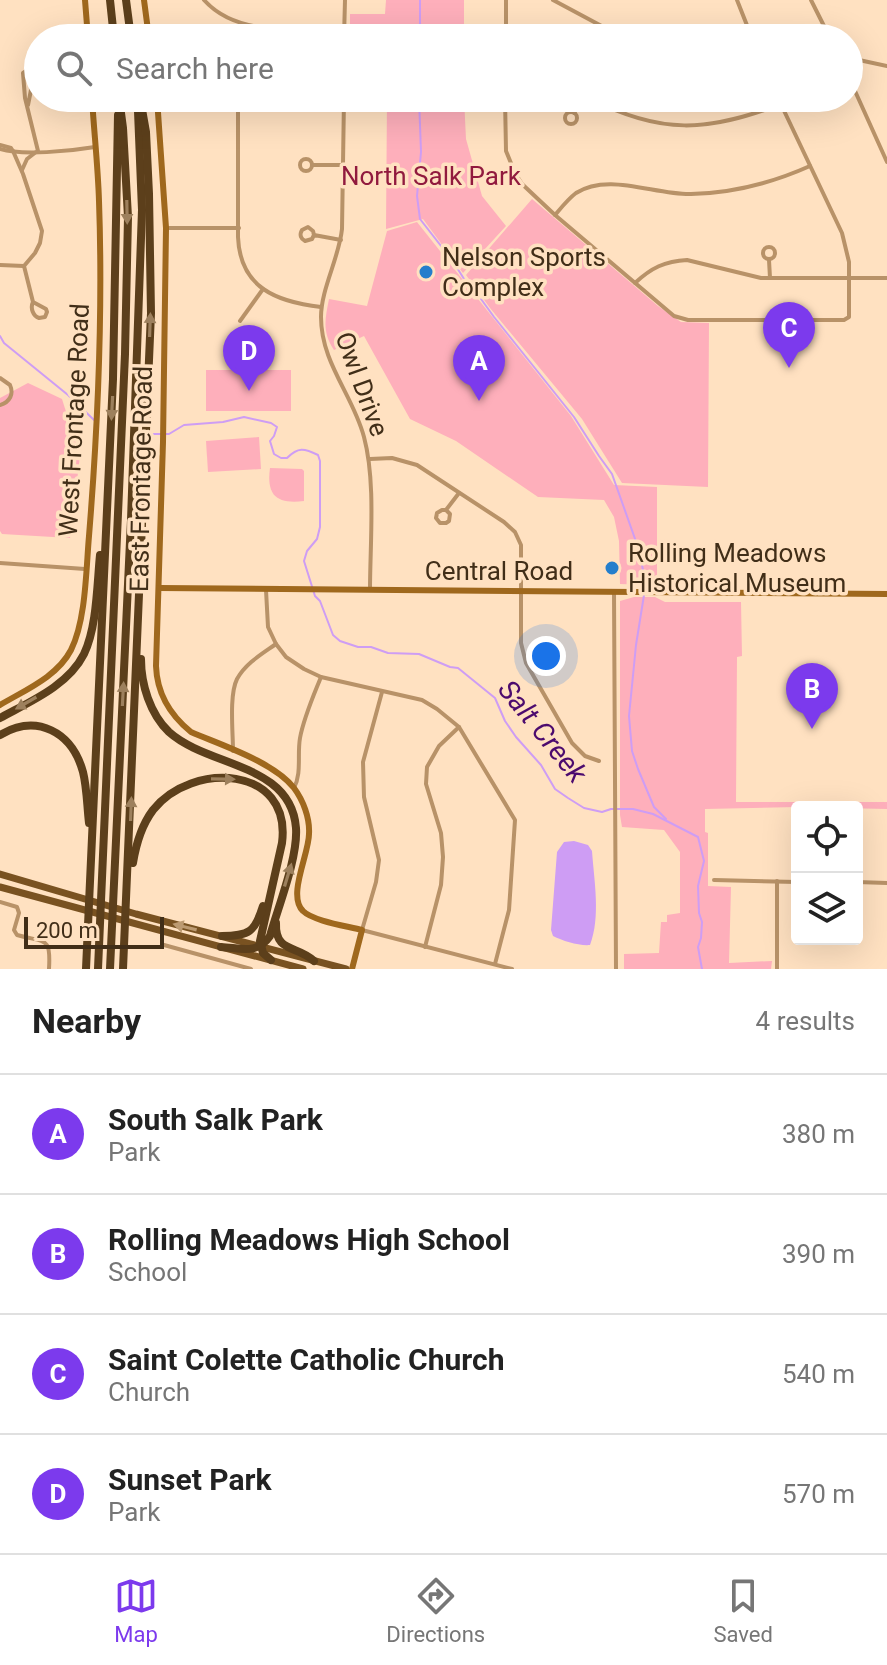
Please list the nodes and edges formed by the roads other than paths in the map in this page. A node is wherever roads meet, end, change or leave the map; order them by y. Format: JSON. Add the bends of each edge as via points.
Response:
{"nodes":[{"id":1,"x":85,"y":0,"type":"edge"},
{"id":2,"x":110,"y":0,"type":"edge"},
{"id":3,"x":126,"y":0,"type":"edge"},
{"id":4,"x":144,"y":0,"type":"edge"},
{"id":5,"x":204,"y":0,"type":"edge"},
{"id":6,"x":345,"y":0,"type":"edge"},
{"id":7,"x":506,"y":0,"type":"edge"},
{"id":8,"x":553,"y":0,"type":"edge"},
{"id":9,"x":737,"y":0,"type":"edge"},
{"id":10,"x":811,"y":0,"type":"edge"},
{"id":11,"x":87,"y":24,"type":"edge"},
{"id":12,"x":113,"y":24,"type":"edge"},
{"id":13,"x":129,"y":24,"type":"edge"},
{"id":14,"x":147,"y":24,"type":"edge"},
{"id":15,"x":246,"y":24,"type":"edge"},
{"id":16,"x":344,"y":24,"type":"edge"},
{"id":17,"x":506,"y":24,"type":"edge"},
{"id":18,"x":598,"y":24,"type":"edge"},
{"id":19,"x":746,"y":24,"type":"edge"},
{"id":20,"x":823,"y":24,"type":"edge"},
{"id":21,"x":863,"y":61,"type":"edge"},
{"id":22,"x":887,"y":66,"type":"edge"},
{"id":23,"x":24,"y":73,"type":"edge"},
{"id":24,"x":24,"y":97,"type":"edge"},
{"id":25,"x":863,"y":109,"type":"edge"},
{"id":26,"x":30,"y":112,"type":"edge"},
{"id":27,"x":93,"y":112,"type":"edge"},
{"id":28,"x":118,"y":112,"type":"edge"},
{"id":29,"x":121,"y":112,"type":"edge"},
{"id":30,"x":139,"y":112,"type":"edge"},
{"id":31,"x":142,"y":112,"type":"edge"},
{"id":32,"x":158,"y":112,"type":"edge"},
{"id":33,"x":238,"y":112,"type":"edge"},
{"id":34,"x":344,"y":112,"type":"edge"},
{"id":35,"x":505,"y":112,"type":"edge"},
{"id":36,"x":619,"y":112,"type":"edge"},
{"id":37,"x":759,"y":112,"type":"edge"},
{"id":38,"x":785,"y":112,"type":"edge"},
{"id":39,"x":0,"y":147,"type":"edge"},
{"id":40,"x":95,"y":147,"type":"junction"},
{"id":41,"x":13,"y":151,"type":"junction"},
{"id":42,"x":38,"y":151,"type":"junction"},
{"id":43,"x":887,"y":162,"type":"edge"},
{"id":44,"x":313,"y":165,"type":"dead end"},
{"id":45,"x":344,"y":165,"type":"junction"},
{"id":46,"x":810,"y":166,"type":"junction"},
{"id":47,"x":22,"y":170,"type":"junction"},
{"id":48,"x":555,"y":215,"type":"junction"},
{"id":49,"x":166,"y":228,"type":"junction"},
{"id":50,"x":239,"y":228,"type":"junction"},
{"id":51,"x":314,"y":235,"type":"dead end"},
{"id":52,"x":341,"y":240,"type":"junction"},
{"id":53,"x":769,"y":260,"type":"dead end"},
{"id":54,"x":0,"y":265,"type":"edge"},
{"id":55,"x":24,"y":266,"type":"junction"},
{"id":56,"x":770,"y":278,"type":"junction"},
{"id":57,"x":849,"y":278,"type":"junction"},
{"id":58,"x":887,"y":278,"type":"edge"},
{"id":59,"x":635,"y":283,"type":"junction"},
{"id":60,"x":263,"y":289,"type":"junction"},
{"id":61,"x":33,"y":302,"type":"junction"},
{"id":62,"x":322,"y":307,"type":"junction"},
{"id":63,"x":240,"y":321,"type":"dead end"},
{"id":64,"x":0,"y":378,"type":"edge"},
{"id":65,"x":0,"y":405,"type":"edge"},
{"id":66,"x":369,"y":460,"type":"junction"},
{"id":67,"x":107,"y":487,"type":"junction"},
{"id":68,"x":459,"y":493,"type":"junction"},
{"id":69,"x":446,"y":510,"type":"dead end"},
{"id":70,"x":0,"y":563,"type":"edge"},
{"id":71,"x":86,"y":569,"type":"junction"},
{"id":72,"x":159,"y":588,"type":"junction"},
{"id":73,"x":266,"y":589,"type":"junction"},
{"id":74,"x":370,"y":590,"type":"junction"},
{"id":75,"x":521,"y":591,"type":"junction"},
{"id":76,"x":614,"y":591,"type":"junction"},
{"id":77,"x":139,"y":594,"type":"junction"},
{"id":78,"x":887,"y":594,"type":"edge"},
{"id":79,"x":276,"y":644,"type":"junction"},
{"id":80,"x":321,"y":677,"type":"junction"},
{"id":81,"x":382,"y":692,"type":"junction"},
{"id":82,"x":0,"y":705,"type":"edge"},
{"id":83,"x":0,"y":718,"type":"edge"},
{"id":84,"x":459,"y":727,"type":"junction"},
{"id":85,"x":0,"y":735,"type":"edge"},
{"id":86,"x":233,"y":751,"type":"junction"},
{"id":87,"x":599,"y":761,"type":"dead end"},
{"id":88,"x":294,"y":788,"type":"junction"},
{"id":89,"x":91,"y":852,"type":"junction"},
{"id":90,"x":276,"y":867,"type":"junction"},
{"id":91,"x":0,"y":874,"type":"edge"},
{"id":92,"x":714,"y":880,"type":"dead end"},
{"id":93,"x":777,"y":881,"type":"junction"},
{"id":94,"x":791,"y":882,"type":"edge"},
{"id":95,"x":863,"y":882,"type":"edge"},
{"id":96,"x":887,"y":883,"type":"edge"},
{"id":97,"x":0,"y":887,"type":"edge"},
{"id":98,"x":128,"y":887,"type":"junction"},
{"id":99,"x":0,"y":902,"type":"edge"},
{"id":100,"x":276,"y":918,"type":"junction"},
{"id":101,"x":362,"y":930,"type":"junction"},
{"id":102,"x":222,"y":936,"type":"junction"},
{"id":103,"x":164,"y":945,"type":"dead end"},
{"id":104,"x":260,"y":946,"type":"junction"},
{"id":105,"x":221,"y":947,"type":"junction"},
{"id":106,"x":425,"y":947,"type":"junction"},
{"id":107,"x":271,"y":960,"type":"junction"},
{"id":108,"x":314,"y":961,"type":"junction"},
{"id":109,"x":495,"y":964,"type":"junction"},
{"id":110,"x":123,"y":968,"type":"edge"},
{"id":111,"x":49,"y":969,"type":"edge"},
{"id":112,"x":86,"y":969,"type":"edge"},
{"id":113,"x":98,"y":969,"type":"edge"},
{"id":114,"x":110,"y":969,"type":"edge"},
{"id":115,"x":251,"y":969,"type":"edge"},
{"id":116,"x":303,"y":969,"type":"edge"},
{"id":117,"x":349,"y":969,"type":"edge"},
{"id":118,"x":512,"y":969,"type":"edge"},
{"id":119,"x":616,"y":969,"type":"edge"},
{"id":120,"x":777,"y":969,"type":"edge"}],
"edges":[{"from":1,"to":11,"type":"street"},
{"from":2,"to":12,"type":"highway"},
{"from":3,"to":13,"type":"highway"},
{"from":4,"to":14,"type":"street"},
{"from":5,"to":15,"type":"street"},
{"from":6,"to":16,"type":"street"},
{"from":7,"to":17,"type":"street"},
{"from":8,"to":18,"type":"street"},
{"from":9,"to":19,"type":"street"},
{"from":10,"to":20,"type":"street"},
{"from":21,"to":22,"type":"street"},
{"from":23,"to":24,"type":"street"},
{"from":25,"to":43,"type":"street"},
{"from":26,"to":42,"type":"street"},
{"from":27,"to":40,"type":"street","name":"West Frontage Road"},
{"from":28,"to":67,"type":"highway","one_way":true},
{"from":29,"to":113,"type":"highway","one_way":true,"via":[[128,217],[125,354]]},
{"from":114,"to":30,"type":"highway","one_way":true,"via":[[131,520],[141,226]]},
{"from":77,"to":31,"type":"highway","one_way":true,"via":[[151,313]]},
{"from":32,"to":49,"type":"street","name":"East Frontage Road"},
{"from":33,"to":50,"type":"street"},
{"from":34,"to":45,"type":"street","name":"Owl Drive"},
{"from":35,"to":48,"type":"street","via":[[510,161],[522,184]]},
{"from":36,"to":37,"type":"street","via":[[676,126],[719,123]]},
{"from":38,"to":46,"type":"street"},
{"from":39,"to":41,"type":"street"},
{"from":40,"to":42,"type":"street"},
{"from":40,"to":71,"type":"street","name":"West Frontage Road","via":[[100,312]]},
{"from":41,"to":42,"type":"street"},
{"from":41,"to":47,"type":"street"},
{"from":42,"to":47,"type":"street"},
{"from":44,"to":45,"type":"street"},
{"from":45,"to":52,"type":"street","name":"Owl Drive"},
{"from":46,"to":48,"type":"street","via":[[725,191],[671,193],[605,184],[576,193]]},
{"from":46,"to":57,"type":"street","via":[[842,233]]},
{"from":47,"to":55,"type":"street","via":[[42,231]]},
{"from":48,"to":59,"type":"street"},
{"from":49,"to":50,"type":"street"},
{"from":49,"to":72,"type":"street","name":"East Frontage Road"},
{"from":50,"to":60,"type":"street","via":[[243,263]]},
{"from":51,"to":52,"type":"street"},
{"from":52,"to":62,"type":"street","name":"Owl Drive"},
{"from":53,"to":56,"type":"street"},
{"from":54,"to":55,"type":"street"},
{"from":55,"to":61,"type":"street"},
{"from":56,"to":57,"type":"street"},
{"from":56,"to":59,"type":"street","via":[[675,260]]},
{"from":57,"to":58,"type":"street"},
{"from":57,"to":59,"type":"street","via":[[849,313],[840,321],[688,320],[674,316]]},
{"from":60,"to":62,"type":"street","via":[[275,297]]},
{"from":60,"to":63,"type":"street"},
{"from":61,"to":61,"type":"street","via":[[35,316],[45,317],[46,309]]},
{"from":62,"to":66,"type":"street","name":"Owl Drive","via":[[327,357],[357,415]]},
{"from":64,"to":65,"type":"street","via":[[12,393]]},
{"from":66,"to":68,"type":"street","via":[[409,462]]},
{"from":66,"to":74,"type":"street","name":"Owl Drive"},
{"from":67,"to":83,"type":"highway","one_way":true,"via":[[92,626],[84,654],[57,684]]},
{"from":67,"to":89,"type":"highway"},
{"from":68,"to":69,"type":"street"},
{"from":68,"to":75,"type":"street","via":[[518,537]]},
{"from":70,"to":71,"type":"street"},
{"from":71,"to":82,"type":"street","name":"West Frontage Road","via":[[80,625],[70,652],[43,679]]},
{"from":72,"to":73,"type":"street","name":"Central Road"},
{"from":72,"to":86,"type":"street","name":"East Frontage Road","via":[[157,673],[166,704],[191,732]]},
{"from":73,"to":74,"type":"street","name":"Central Road"},
{"from":73,"to":79,"type":"street","via":[[268,627]]},
{"from":74,"to":75,"type":"street","name":"Central Road"},
{"from":75,"to":76,"type":"street","name":"Central Road"},
{"from":75,"to":87,"type":"street","via":[[526,663],[572,743]]},
{"from":76,"to":78,"type":"street","name":"Central Road"},
{"from":76,"to":119,"type":"street"},
{"from":98,"to":77,"type":"highway","one_way":true},
{"from":100,"to":77,"type":"highway","one_way":true,"via":[[296,840],[289,803],[268,781],[185,743],[160,720],[141,665]]},
{"from":79,"to":80,"type":"street","via":[[286,657]]},
{"from":79,"to":86,"type":"street","via":[[248,664],[238,679]]},
{"from":80,"to":81,"type":"street"},
{"from":80,"to":88,"type":"street","via":[[302,727]]},
{"from":81,"to":84,"type":"street","via":[[422,700]]},
{"from":81,"to":101,"type":"street","via":[[363,762],[364,797],[379,860]]},
{"from":84,"to":106,"type":"street","via":[[427,767],[443,857]]},
{"from":84,"to":109,"type":"street","via":[[515,820],[509,910]]},
{"from":85,"to":89,"type":"highway","via":[[35,725],[54,731],[71,748],[83,771]]},
{"from":86,"to":88,"type":"street","name":"East Frontage Road","via":[[275,770]]},
{"from":88,"to":101,"type":"street","via":[[310,832],[296,897],[300,908],[313,917]]},
{"from":89,"to":112,"type":"highway"},
{"from":98,"to":90,"type":"highway","one_way":true,"via":[[139,834],[153,809],[178,788],[210,778],[245,781],[274,802],[283,834]]},
{"from":90,"to":102,"type":"highway","via":[[252,929]]},
{"from":90,"to":104,"type":"highway"},
{"from":102,"to":91,"type":"main road","one_way":true},
{"from":92,"to":93,"type":"street"},
{"from":93,"to":94,"type":"street"},
{"from":93,"to":120,"type":"street"},
{"from":95,"to":96,"type":"street"},
{"from":97,"to":105,"type":"main road"},
{"from":98,"to":110,"type":"highway"},
{"from":99,"to":111,"type":"street","via":[[17,907],[17,935],[46,943]]},
{"from":100,"to":104,"type":"highway"},
{"from":100,"to":108,"type":"highway","via":[[281,943]]},
{"from":101,"to":106,"type":"street"},
{"from":101,"to":117,"type":"street"},
{"from":102,"to":104,"type":"main road"},
{"from":103,"to":115,"type":"street"},
{"from":104,"to":105,"type":"highway"},
{"from":104,"to":107,"type":"highway"},
{"from":104,"to":108,"type":"main road"},
{"from":105,"to":107,"type":"main road"},
{"from":106,"to":109,"type":"street"},
{"from":107,"to":116,"type":"main road"},
{"from":108,"to":117,"type":"main road"},
{"from":109,"to":118,"type":"street"}]}
